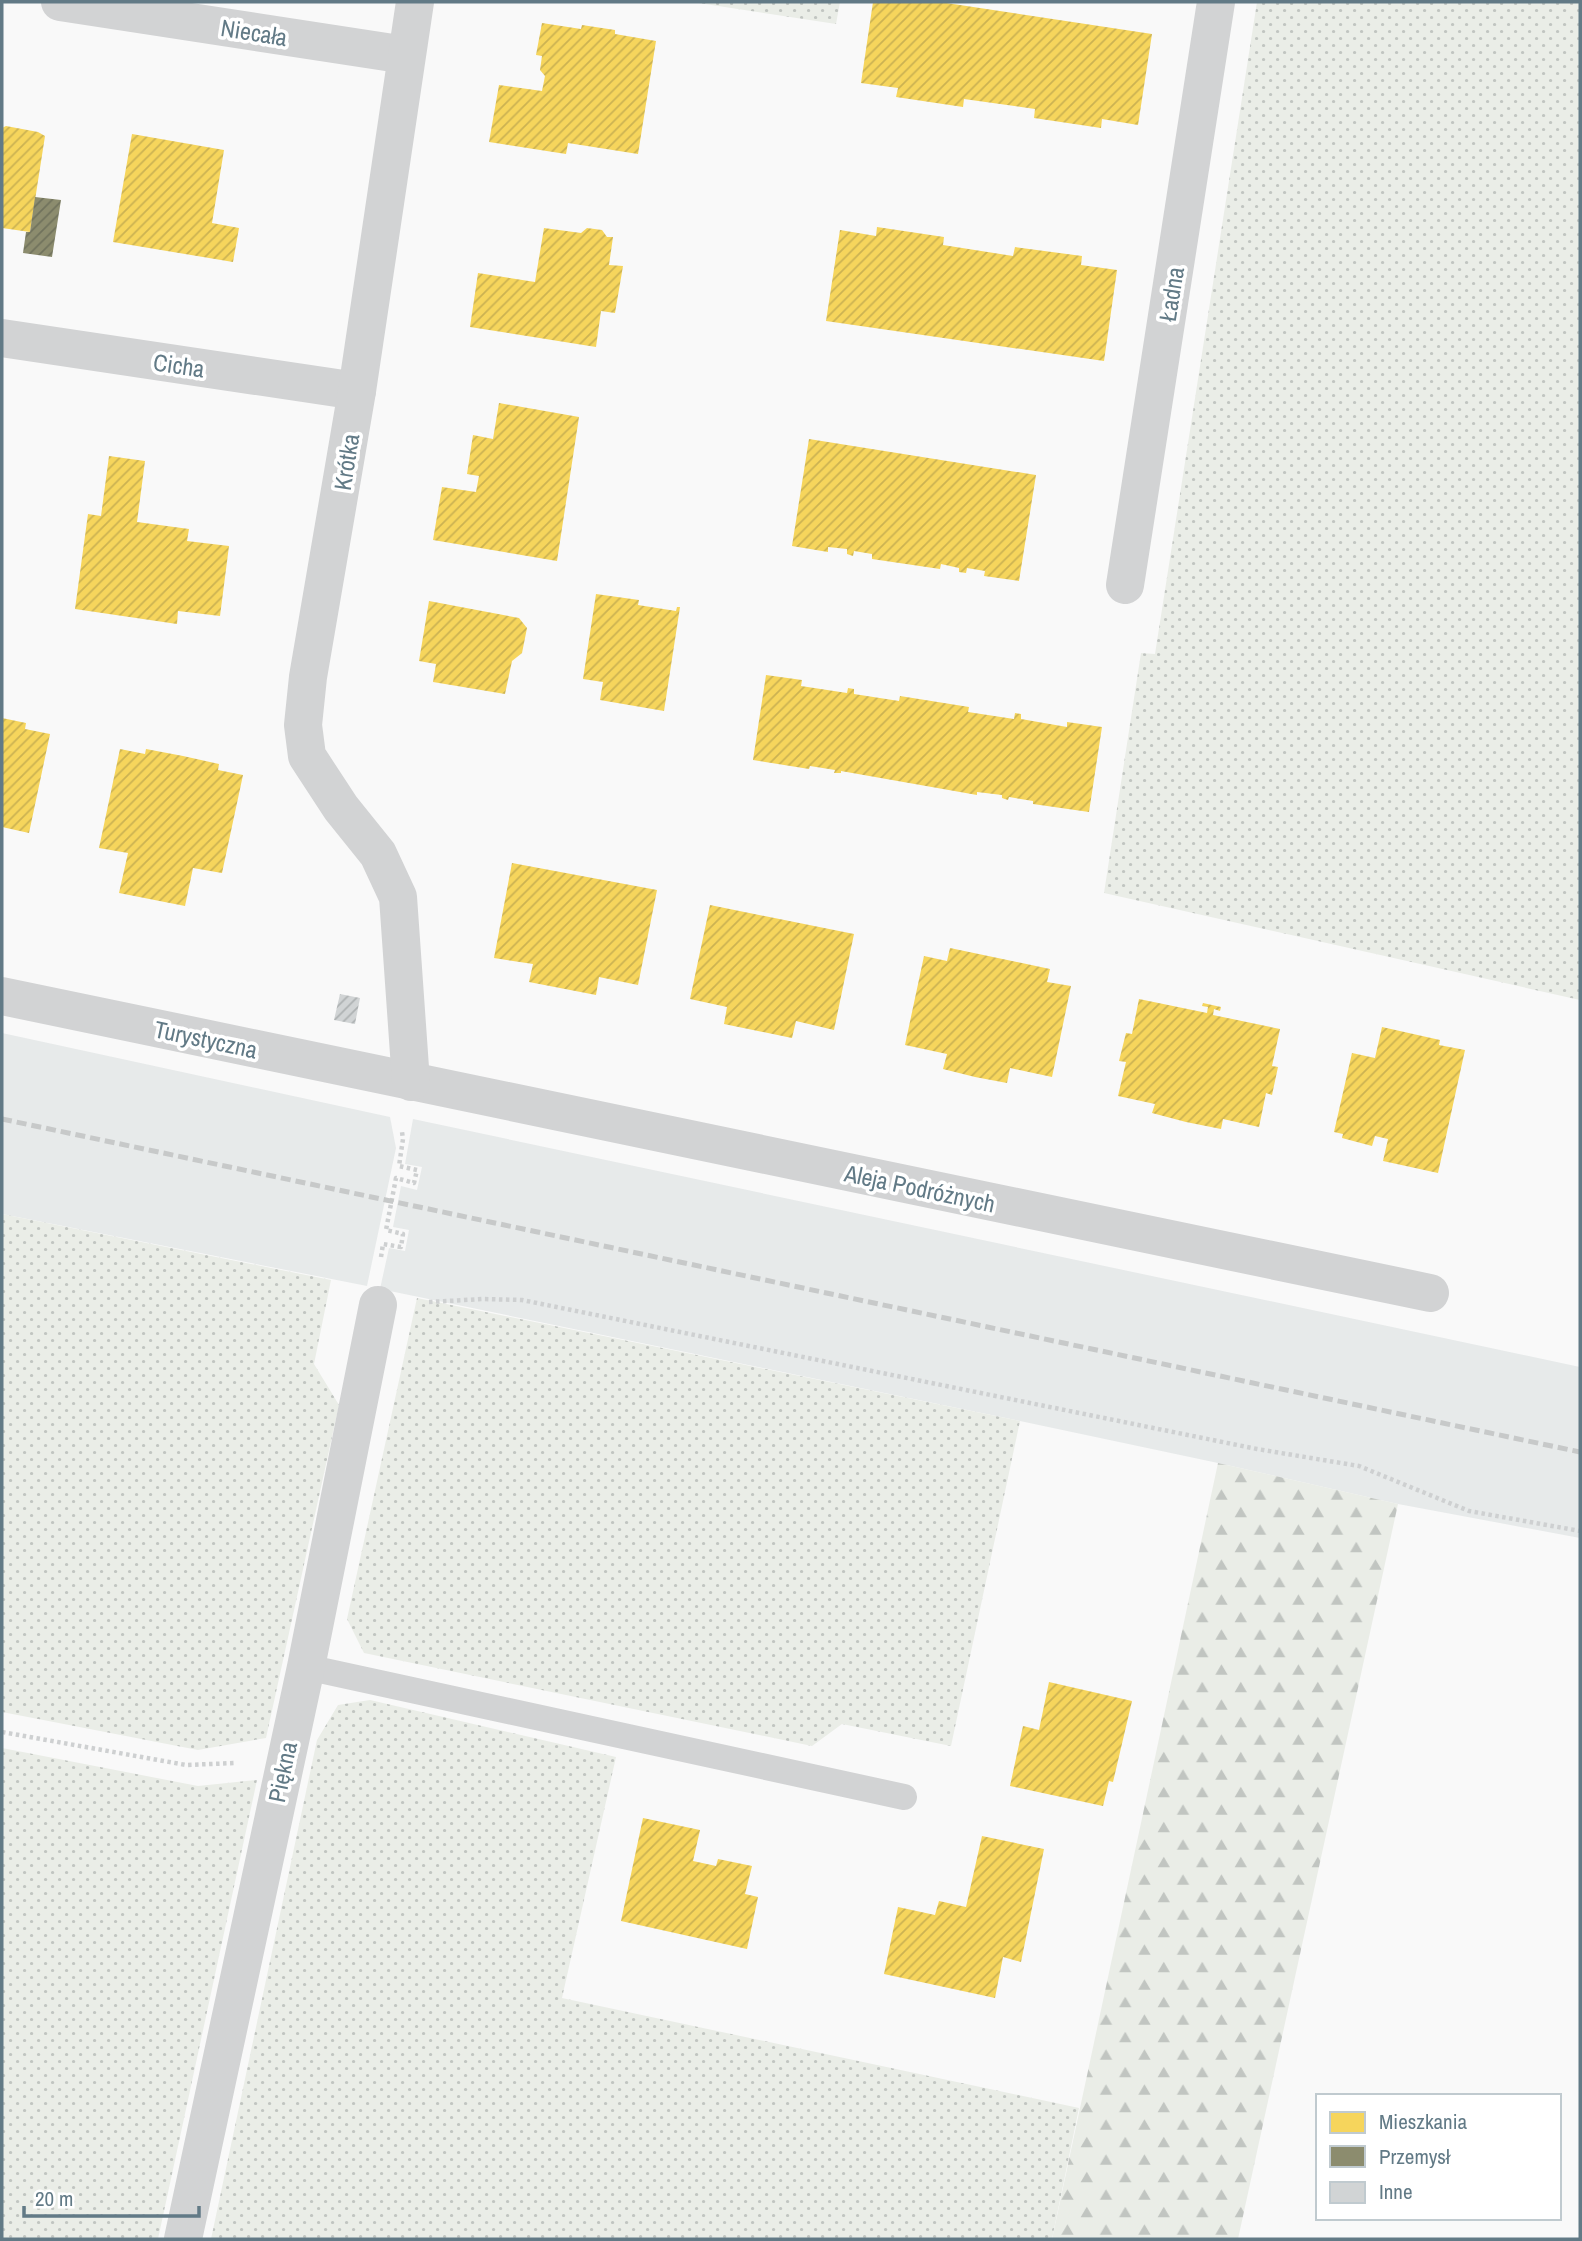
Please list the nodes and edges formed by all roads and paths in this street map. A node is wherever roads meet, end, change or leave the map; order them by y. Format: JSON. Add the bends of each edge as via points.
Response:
{"nodes":[{"id":1,"x":60,"y":2,"type":"edge"},
{"id":2,"x":415,"y":2,"type":"edge"},
{"id":3,"x":1216,"y":2,"type":"edge"},
{"id":4,"x":406,"y":55,"type":"junction"},
{"id":5,"x":2,"y":338,"type":"edge"},
{"id":6,"x":357,"y":391,"type":"junction"},
{"id":7,"x":1125,"y":585,"type":"dead end"},
{"id":8,"x":2,"y":996,"type":"edge"},
{"id":9,"x":411,"y":1082,"type":"junction"},
{"id":10,"x":402,"y":1149,"type":"dead end"},
{"id":11,"x":1430,"y":1293,"type":"dead end"},
{"id":12,"x":377,"y":1305,"type":"junction"},
{"id":13,"x":1580,"y":1531,"type":"edge"},
{"id":14,"x":306,"y":1667,"type":"junction"},
{"id":15,"x":2,"y":1732,"type":"edge"},
{"id":16,"x":285,"y":1761,"type":"junction"},
{"id":17,"x":904,"y":1797,"type":"dead end"},
{"id":18,"x":184,"y":2239,"type":"edge"}],
"edges":[{"from":1,"to":4,"type":"street","name":"Niecała"},
{"from":2,"to":4,"type":"street","name":"Krótka"},
{"from":3,"to":7,"type":"street","name":"Ładna"},
{"from":4,"to":6,"type":"street","name":"Krótka"},
{"from":5,"to":6,"type":"street","name":"Cicha"},
{"from":6,"to":9,"type":"street","name":"Krótka","via":[[303,724],[307,756],[377,854],[398,897]]},
{"from":8,"to":9,"type":"street","name":"Turystyczna"},
{"from":9,"to":11,"type":"street","name":"Aleja Podróżnych"},
{"from":10,"to":12,"type":"path","via":[[398,1166],[417,1170],[414,1182],[396,1178],[386,1230],[403,1234],[401,1247],[383,1244],[374,1292]]},
{"from":12,"to":13,"type":"path","via":[[522,1300],[1359,1466],[1469,1511]]},
{"from":12,"to":14,"type":"street","name":"Piękna"},
{"from":14,"to":16,"type":"street","name":"Piękna"},
{"from":14,"to":17,"type":"lane"},
{"from":15,"to":16,"type":"path","via":[[187,1765]]},
{"from":16,"to":18,"type":"street","name":"Piękna"}]}
